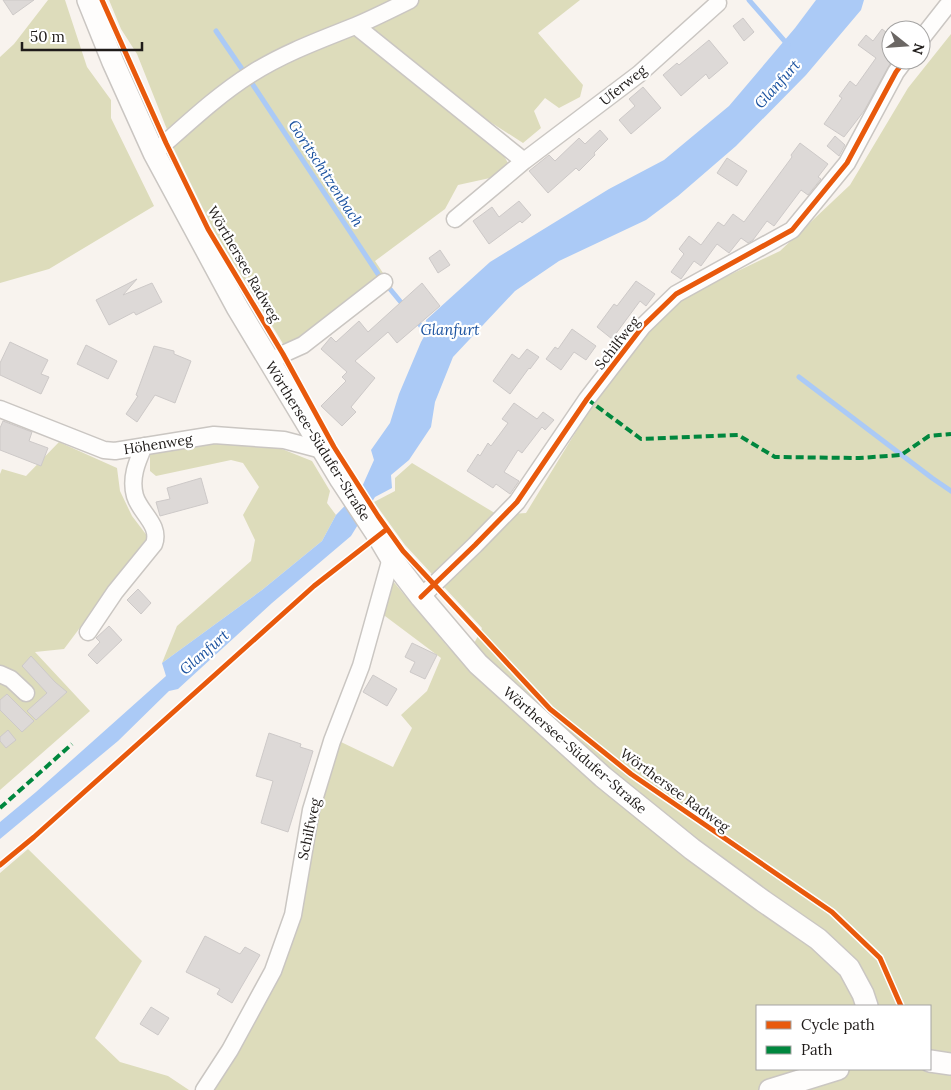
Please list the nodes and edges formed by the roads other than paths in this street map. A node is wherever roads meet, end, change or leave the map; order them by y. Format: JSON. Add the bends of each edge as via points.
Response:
{"nodes":[{"id":1,"x":88,"y":0,"type":"edge"},
{"id":2,"x":410,"y":0,"type":"edge"},
{"id":3,"x":718,"y":3,"type":"dead end"},
{"id":4,"x":951,"y":3,"type":"edge"},
{"id":5,"x":356,"y":26,"type":"junction"},
{"id":6,"x":931,"y":26,"type":"edge"},
{"id":7,"x":898,"y":70,"type":"edge"},
{"id":8,"x":154,"y":154,"type":"junction"},
{"id":9,"x":524,"y":161,"type":"junction"},
{"id":10,"x":455,"y":219,"type":"dead end"},
{"id":11,"x":384,"y":282,"type":"dead end"},
{"id":12,"x":270,"y":363,"type":"junction"},
{"id":13,"x":0,"y":409,"type":"edge"},
{"id":14,"x":144,"y":446,"type":"junction"},
{"id":15,"x":322,"y":450,"type":"junction"},
{"id":16,"x":391,"y":558,"type":"junction"},
{"id":17,"x":427,"y":591,"type":"junction"},
{"id":18,"x":88,"y":632,"type":"dead end"},
{"id":19,"x":0,"y":674,"type":"edge"},
{"id":20,"x":26,"y":693,"type":"dead end"},
{"id":21,"x":868,"y":1005,"type":"edge"},
{"id":22,"x":931,"y":1061,"type":"edge"},
{"id":23,"x":951,"y":1064,"type":"edge"},
{"id":24,"x":835,"y":1070,"type":"edge"},
{"id":25,"x":204,"y":1090,"type":"edge"},
{"id":26,"x":770,"y":1090,"type":"edge"}],
"edges":[{"from":1,"to":8,"type":"main road","name":"Wörthersee-Südufer-Straße"},
{"from":2,"to":5,"type":"street"},
{"from":3,"to":9,"type":"street","name":"Uferweg","via":[[632,79]]},
{"from":4,"to":6,"type":"street"},
{"from":5,"to":8,"type":"street","via":[[275,60],[251,74]]},
{"from":5,"to":9,"type":"street"},
{"from":7,"to":17,"type":"street","name":"Schilfweg","via":[[846,163],[792,230],[676,294],[643,326],[587,399],[518,502]]},
{"from":8,"to":12,"type":"main road","name":"Wörthersee-Südufer-Straße"},
{"from":9,"to":10,"type":"street","name":"Uferweg"},
{"from":11,"to":12,"type":"street","via":[[303,345]]},
{"from":12,"to":15,"type":"main road","name":"Wörthersee-Südufer-Straße"},
{"from":13,"to":14,"type":"street","name":"Höhenweg","via":[[104,450]]},
{"from":14,"to":15,"type":"street","name":"Höhenweg","via":[[214,435],[284,440]]},
{"from":14,"to":18,"type":"street","via":[[133,479],[135,495],[154,527],[156,538]]},
{"from":15,"to":16,"type":"main road","name":"Wörthersee-Südufer-Straße"},
{"from":16,"to":17,"type":"main road","name":"Wörthersee-Südufer-Straße"},
{"from":16,"to":25,"type":"street","name":"Schilfweg","via":[[361,666],[332,741],[311,810],[293,916],[273,971]]},
{"from":17,"to":21,"type":"main road","name":"Wörthersee-Südufer-Straße","via":[[478,664],[603,777],[692,848],[818,939],[849,968]]},
{"from":19,"to":20,"type":"street","via":[[12,679]]},
{"from":22,"to":23,"type":"main road"},
{"from":24,"to":26,"type":"main road"}]}
